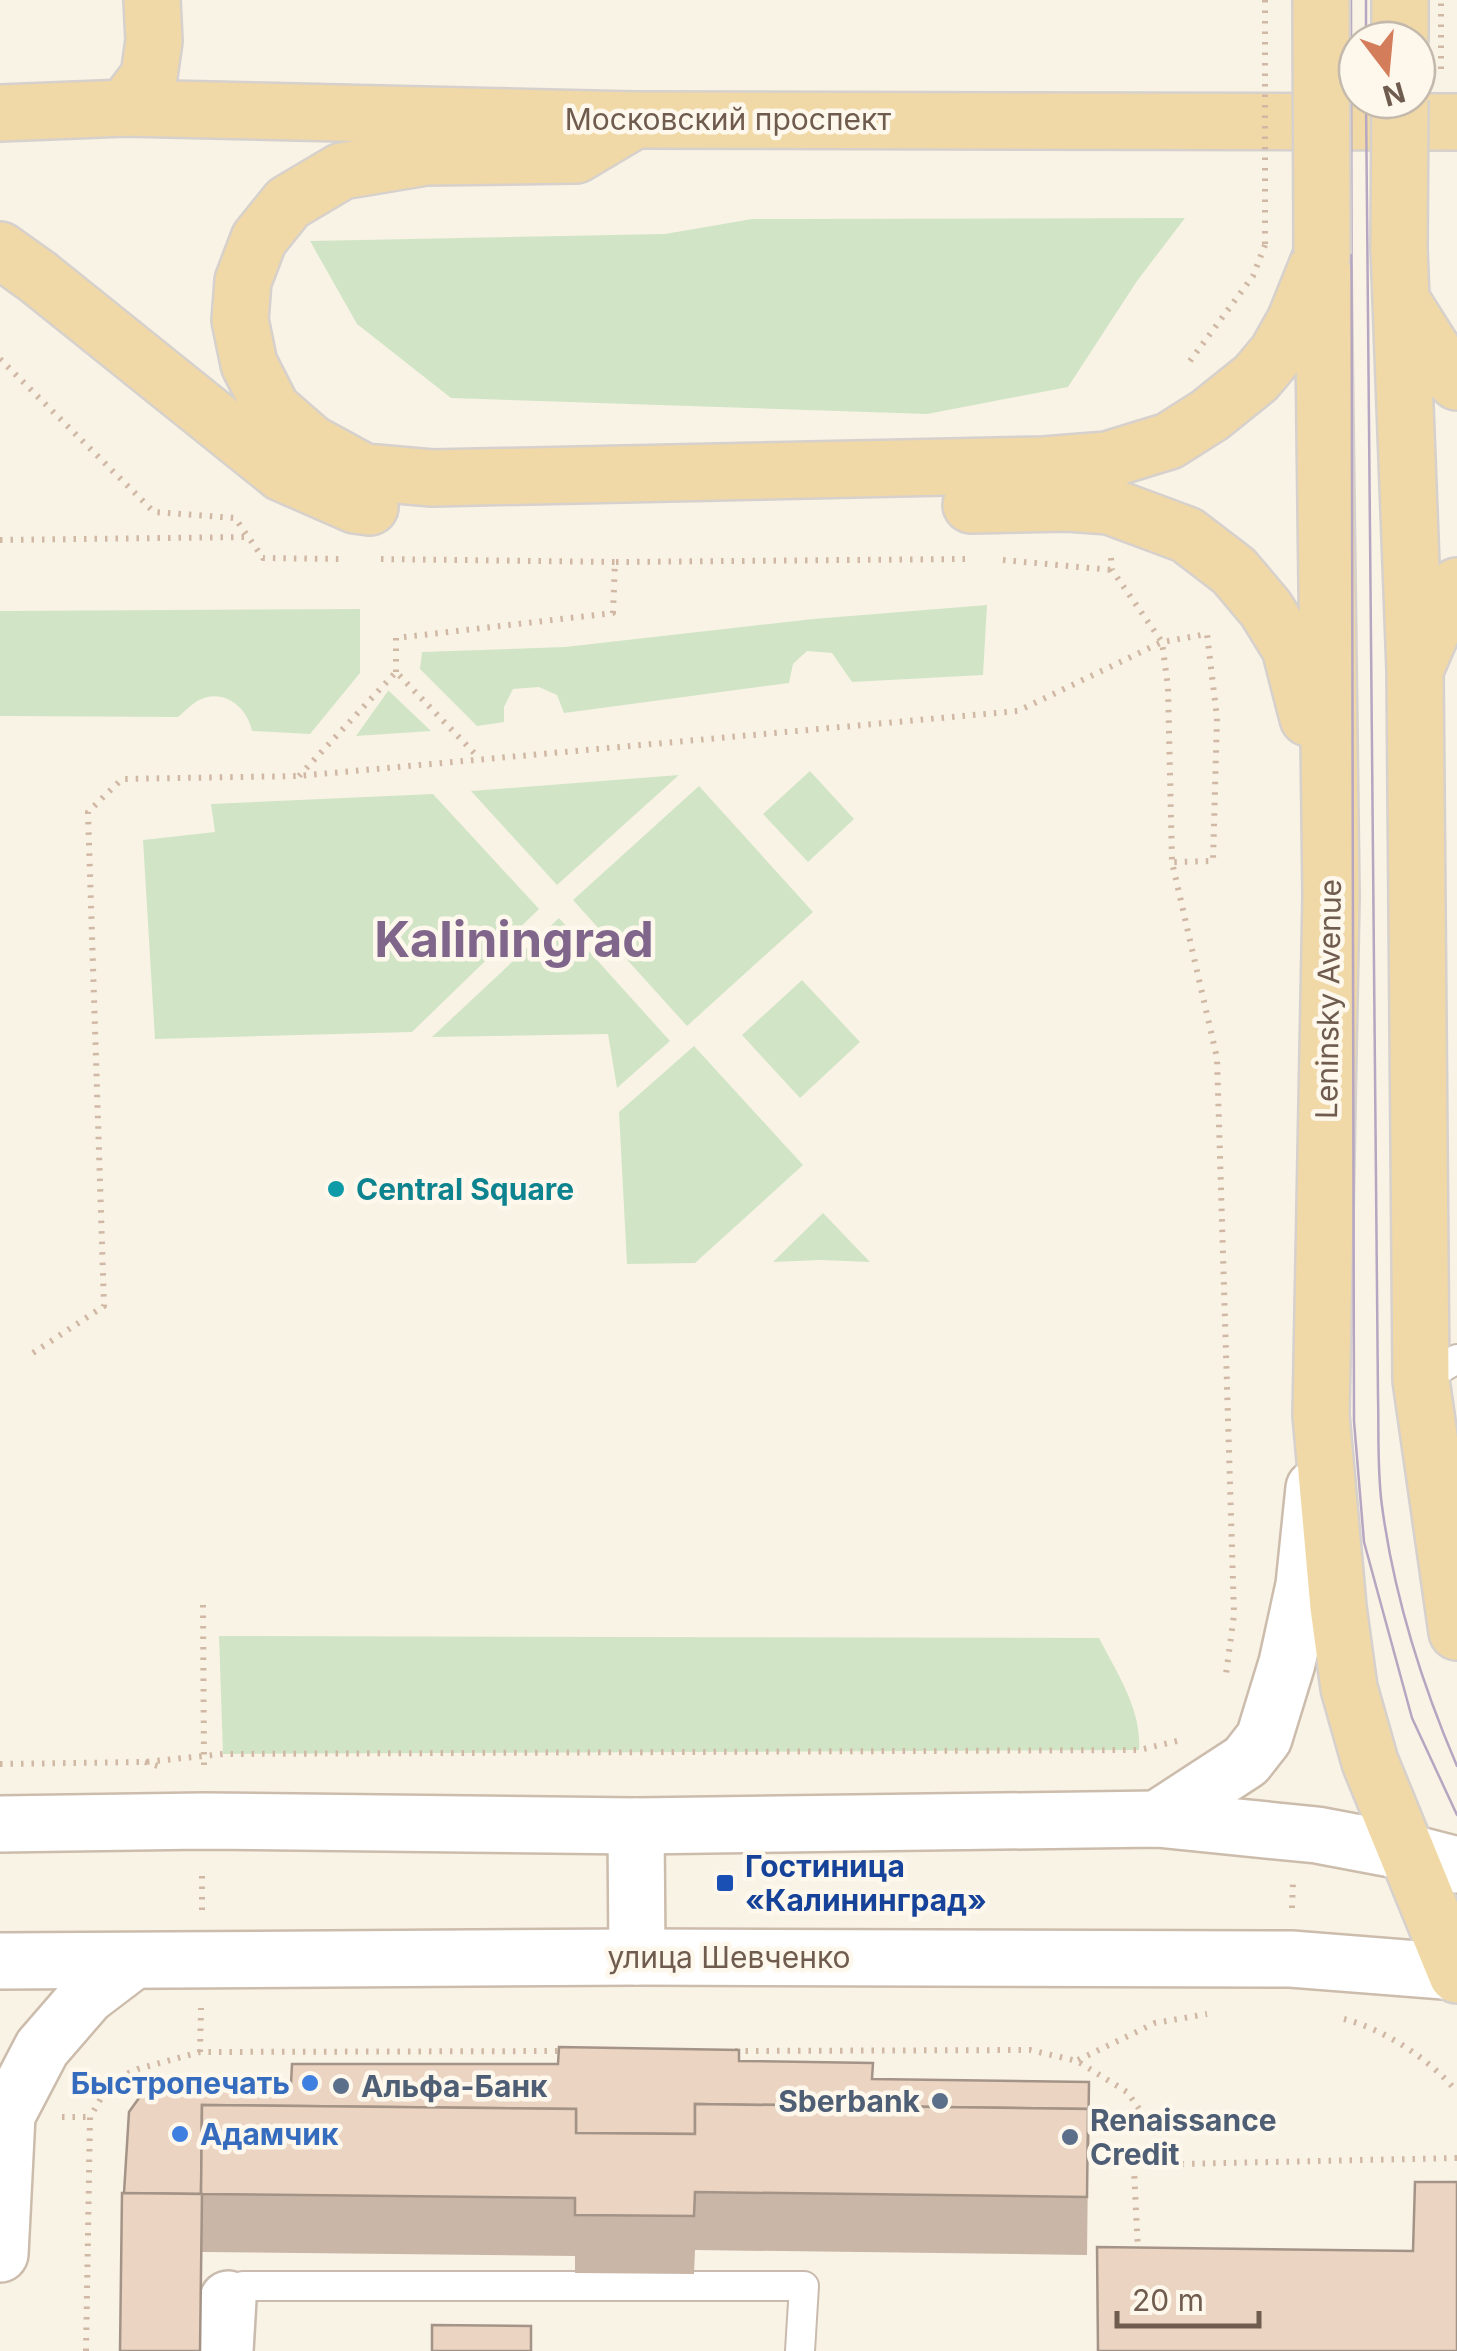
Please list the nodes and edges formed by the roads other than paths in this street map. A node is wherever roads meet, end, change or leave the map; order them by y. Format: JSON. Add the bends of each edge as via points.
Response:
{"nodes":[{"id":1,"x":152,"y":0,"type":"edge"},
{"id":2,"x":1321,"y":0,"type":"edge"},
{"id":3,"x":125,"y":108,"type":"junction"},
{"id":4,"x":0,"y":112,"type":"edge"},
{"id":5,"x":635,"y":120,"type":"junction"},
{"id":6,"x":1400,"y":120,"type":"edge"},
{"id":7,"x":1457,"y":122,"type":"edge"},
{"id":8,"x":0,"y":250,"type":"edge"},
{"id":9,"x":1322,"y":254,"type":"junction"},
{"id":10,"x":1403,"y":303,"type":"junction"},
{"id":11,"x":1457,"y":382,"type":"edge"},
{"id":12,"x":1457,"y":586,"type":"edge"},
{"id":13,"x":1414,"y":670,"type":"junction"},
{"id":14,"x":1330,"y":804,"type":"junction"},
{"id":15,"x":1439,"y":1369,"type":"edge"},
{"id":16,"x":1321,"y":1415,"type":"junction"},
{"id":17,"x":1457,"y":1632,"type":"edge"},
{"id":18,"x":1157,"y":1819,"type":"junction"},
{"id":19,"x":0,"y":1824,"type":"edge"},
{"id":20,"x":636,"y":1826,"type":"junction"},
{"id":21,"x":1432,"y":1859,"type":"edge"},
{"id":22,"x":638,"y":1957,"type":"junction"},
{"id":23,"x":133,"y":1961,"type":"junction"},
{"id":24,"x":0,"y":1962,"type":"edge"},
{"id":25,"x":1456,"y":1974,"type":"edge"},
{"id":26,"x":4,"y":2108,"type":"edge"},
{"id":27,"x":0,"y":2254,"type":"edge"},
{"id":28,"x":226,"y":2325,"type":"edge"},
{"id":29,"x":800,"y":2351,"type":"edge"}],
"edges":[{"from":1,"to":3,"type":"main road","via":[[149,76]]},
{"from":2,"to":9,"type":"main road","name":"Leninsky Avenue","bridge":true},
{"from":3,"to":4,"type":"main road","name":"Московский проспект"},
{"from":3,"to":5,"type":"main road","name":"Московский проспект"},
{"from":5,"to":7,"type":"main road","name":"Московский проспект"},
{"from":5,"to":9,"type":"main road","via":[[576,155],[426,157],[342,172],[288,204],[259,240],[243,280],[240,320],[248,364],[272,408],[310,442],[364,472],[432,478],[1107,460],[1169,441],[1256,378],[1295,321]]},
{"from":6,"to":10,"type":"main road","bridge":true},
{"from":8,"to":14,"type":"main road","via":[[282,473],[355,506],[431,516],[1068,503],[1109,506],[1187,535],[1234,572],[1290,648]]},
{"from":9,"to":14,"type":"main road","name":"Leninsky Avenue"},
{"from":10,"to":11,"type":"main road"},
{"from":10,"to":13,"type":"main road"},
{"from":12,"to":13,"type":"main road"},
{"from":13,"to":15,"type":"main road"},
{"from":14,"to":16,"type":"main road","name":"Leninsky Avenue"},
{"from":15,"to":17,"type":"main road"},
{"from":16,"to":18,"type":"main road","via":[[1304,1585],[1264,1738],[1246,1761]]},
{"from":16,"to":21,"type":"main road","name":"Leninsky Avenue","via":[[1348,1688],[1370,1762]]},
{"from":18,"to":20,"type":"main road"},
{"from":18,"to":21,"type":"main road","via":[[1305,1834]]},
{"from":19,"to":20,"type":"main road"},
{"from":20,"to":22,"type":"main road"},
{"from":21,"to":25,"type":"main road","name":"Leninsky Avenue","via":[[1430,1906]]},
{"from":22,"to":23,"type":"main road","name":"улица Шевченко"},
{"from":22,"to":25,"type":"main road","name":"улица Шевченко","via":[[1291,1958]]},
{"from":23,"to":24,"type":"main road","name":"улица Шевченко"},
{"from":23,"to":26,"type":"main road","via":[[87,1996],[42,2048]]},
{"from":26,"to":27,"type":"main road"},
{"from":28,"to":29,"type":"lane","via":[[244,2286],[804,2286]]}]}
